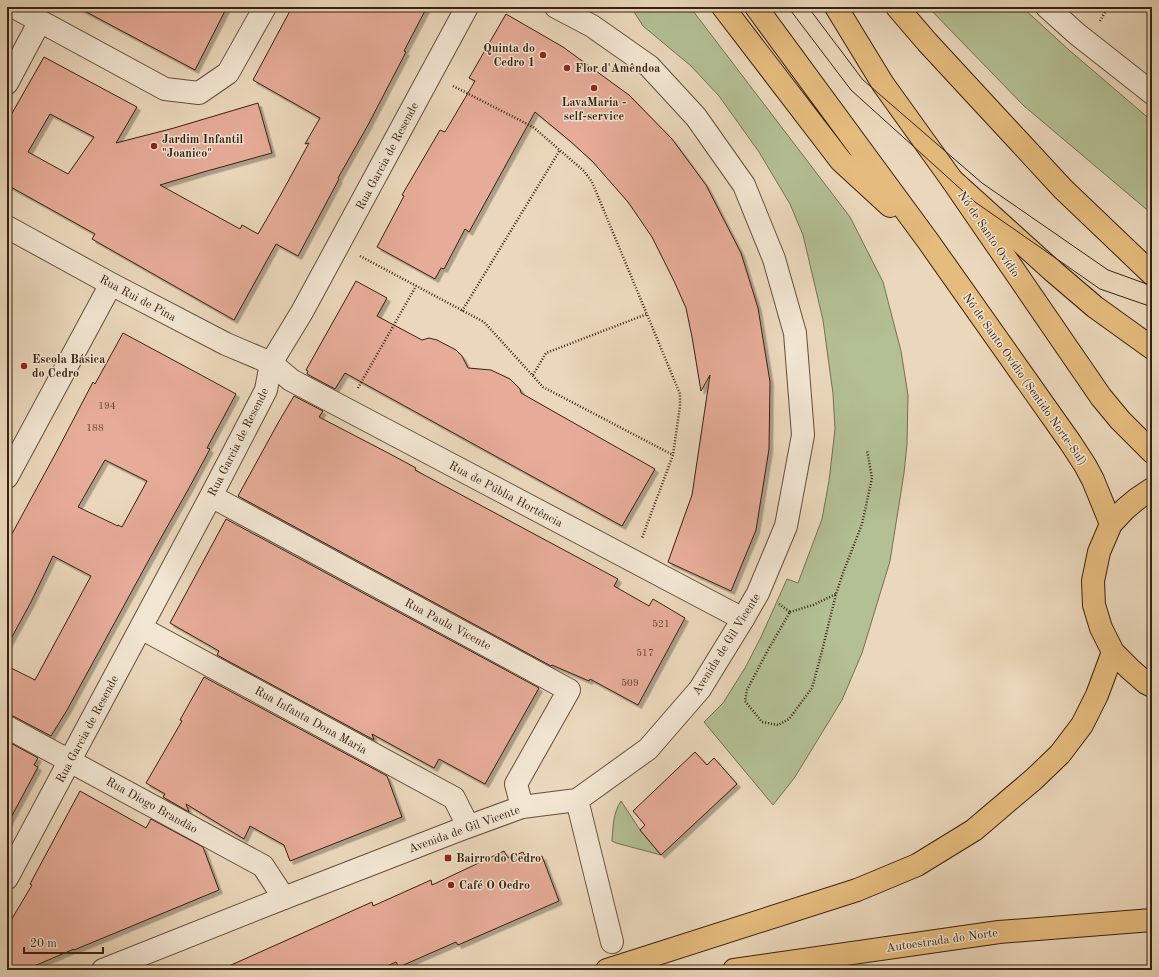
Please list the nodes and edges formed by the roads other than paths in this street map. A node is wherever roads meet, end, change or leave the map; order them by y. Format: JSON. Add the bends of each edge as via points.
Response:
{"nodes":[{"id":1,"x":14,"y":7,"type":"edge"},
{"id":2,"x":265,"y":7,"type":"edge"},
{"id":3,"x":467,"y":7,"type":"edge"},
{"id":4,"x":556,"y":7,"type":"edge"},
{"id":5,"x":723,"y":7,"type":"edge"},
{"id":6,"x":756,"y":7,"type":"edge"},
{"id":7,"x":836,"y":7,"type":"edge"},
{"id":8,"x":851,"y":7,"type":"edge"},
{"id":9,"x":897,"y":7,"type":"edge"},
{"id":10,"x":1048,"y":7,"type":"edge"},
{"id":11,"x":40,"y":21,"type":"junction"},
{"id":12,"x":7,"y":83,"type":"edge"},
{"id":13,"x":883,"y":84,"type":"junction"},
{"id":14,"x":1152,"y":93,"type":"edge"},
{"id":15,"x":952,"y":180,"type":"junction"},
{"id":16,"x":7,"y":227,"type":"edge"},
{"id":17,"x":928,"y":241,"type":"junction"},
{"id":18,"x":1152,"y":274,"type":"edge"},
{"id":19,"x":111,"y":284,"type":"junction"},
{"id":20,"x":1152,"y":348,"type":"edge"},
{"id":21,"x":271,"y":363,"type":"junction"},
{"id":22,"x":1152,"y":452,"type":"edge"},
{"id":23,"x":7,"y":477,"type":"edge"},
{"id":24,"x":1152,"y":489,"type":"edge"},
{"id":25,"x":211,"y":496,"type":"junction"},
{"id":26,"x":1111,"y":524,"type":"junction"},
{"id":27,"x":743,"y":619,"type":"junction"},
{"id":28,"x":141,"y":628,"type":"junction"},
{"id":29,"x":1113,"y":652,"type":"junction"},
{"id":30,"x":1152,"y":686,"type":"edge"},
{"id":31,"x":7,"y":727,"type":"edge"},
{"id":32,"x":70,"y":761,"type":"junction"},
{"id":33,"x":577,"y":800,"type":"junction"},
{"id":34,"x":522,"y":807,"type":"junction"},
{"id":35,"x":468,"y":826,"type":"junction"},
{"id":36,"x":7,"y":878,"type":"edge"},
{"id":37,"x":284,"y":898,"type":"junction"},
{"id":38,"x":1152,"y":920,"type":"edge"},
{"id":39,"x":612,"y":942,"type":"dead end"},
{"id":40,"x":103,"y":970,"type":"edge"},
{"id":41,"x":607,"y":970,"type":"edge"},
{"id":42,"x":734,"y":970,"type":"edge"}],
"edges":[{"from":1,"to":11,"type":"street"},
{"from":2,"to":11,"type":"street","via":[[228,73],[199,93],[165,89]]},
{"from":3,"to":21,"type":"street","name":"Rua Garcia de Resende","via":[[302,312]]},
{"from":4,"to":27,"type":"street","name":"Avenida de Gil Vicente","via":[[592,26],[649,66],[696,118],[744,185],[774,259],[795,333],[803,436],[786,526],[758,593]]},
{"from":5,"to":17,"type":"main road","via":[[841,161]]},
{"from":6,"to":17,"type":"main road"},
{"from":7,"to":13,"type":"main road","name":"Nó de Santo Ovídio"},
{"from":8,"to":13,"type":"main road"},
{"from":9,"to":18,"type":"main road","via":[[1063,189]]},
{"from":10,"to":14,"type":"street","via":[[1077,34]]},
{"from":11,"to":12,"type":"street"},
{"from":13,"to":15,"type":"main road","name":"Nó de Santo Ovídio"},
{"from":15,"to":20,"type":"main road","via":[[1095,307]]},
{"from":15,"to":22,"type":"main road","name":"Nó de Santo Ovídio","via":[[1101,397]]},
{"from":16,"to":19,"type":"street","name":"Rua Rui de Pina"},
{"from":17,"to":26,"type":"main road","name":"Nó de Santo Ovídio (Sentido Norte-Sul)","via":[[1074,447],[1093,480]]},
{"from":19,"to":21,"type":"street","name":"Rua Rui de Pina","via":[[226,344]]},
{"from":19,"to":23,"type":"street"},
{"from":21,"to":25,"type":"street","name":"Rua Garcia de Resende","via":[[266,390]]},
{"from":21,"to":27,"type":"street","name":"Rua de Públia Hortência","via":[[291,380]]},
{"from":24,"to":26,"type":"main road","via":[[1125,509]]},
{"from":25,"to":28,"type":"street","name":"Rua Garcia de Resende"},
{"from":25,"to":34,"type":"street","name":"Rua Paula Vicente","via":[[569,690],[516,784]]},
{"from":26,"to":29,"type":"main road","via":[[1099,552],[1094,581],[1094,605],[1100,628]]},
{"from":27,"to":33,"type":"street","name":"Avenida de Gil Vicente","via":[[700,689],[648,749]]},
{"from":28,"to":32,"type":"street","name":"Rua Garcia de Resende"},
{"from":28,"to":35,"type":"street","name":"Rua Infanta Dona Maria","via":[[454,798]]},
{"from":29,"to":30,"type":"main road"},
{"from":29,"to":41,"type":"main road","via":[[1097,695],[1082,725],[1060,754],[974,830],[917,865],[857,890]]},
{"from":31,"to":32,"type":"street","name":"Rua Diogo Brandão"},
{"from":32,"to":36,"type":"street","name":"Rua Garcia de Resende"},
{"from":32,"to":37,"type":"street","name":"Rua Diogo Brandão","via":[[263,866]]},
{"from":33,"to":34,"type":"street","name":"Avenida de Gil Vicente"},
{"from":33,"to":39,"type":"street"},
{"from":34,"to":35,"type":"street","name":"Avenida de Gil Vicente"},
{"from":35,"to":37,"type":"street","name":"Avenida de Gil Vicente"},
{"from":37,"to":40,"type":"street","name":"Avenida de Gil Vicente"},
{"from":38,"to":42,"type":"main road","name":"Autoestrada do Norte","via":[[999,932]]}]}
